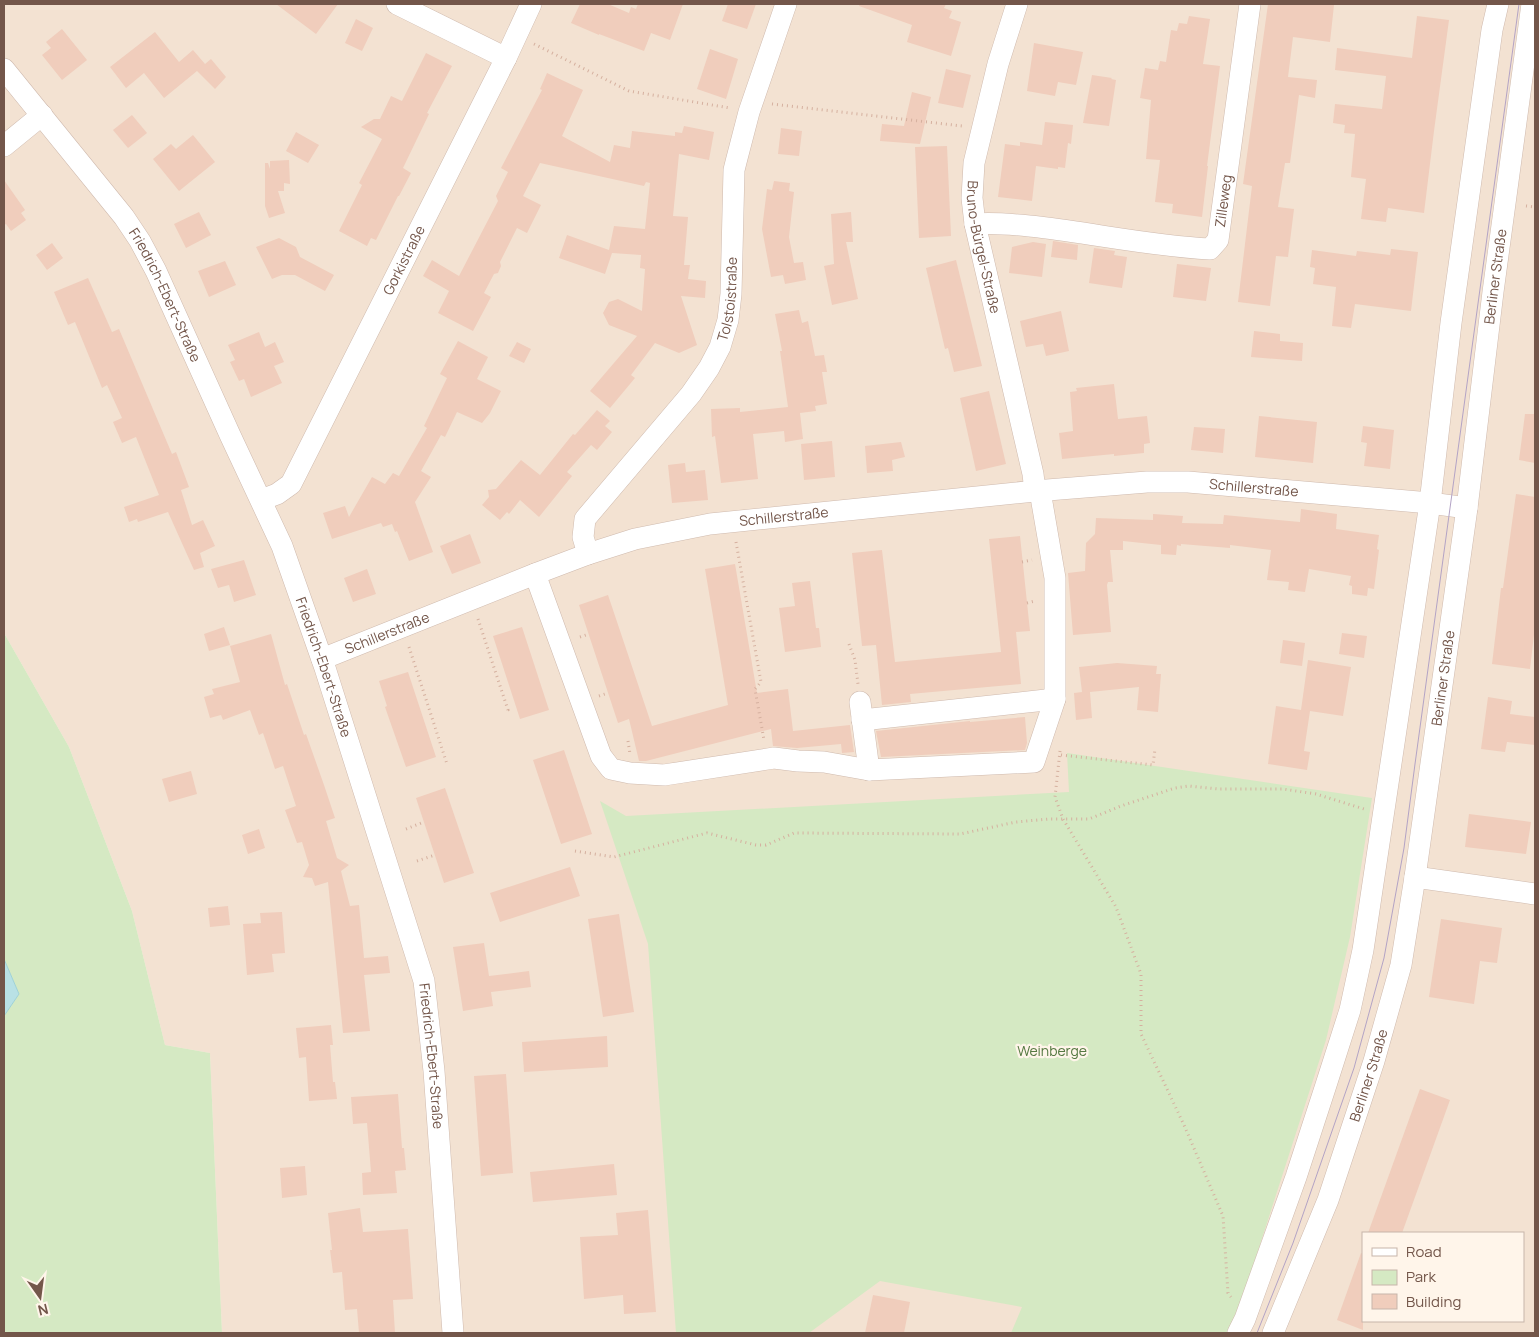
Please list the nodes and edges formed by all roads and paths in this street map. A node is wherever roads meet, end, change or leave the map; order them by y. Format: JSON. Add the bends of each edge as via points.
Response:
{"nodes":[{"id":1,"x":398,"y":4,"type":"edge"},
{"id":2,"x":531,"y":4,"type":"edge"},
{"id":3,"x":786,"y":4,"type":"edge"},
{"id":4,"x":1017,"y":4,"type":"edge"},
{"id":5,"x":1250,"y":4,"type":"edge"},
{"id":6,"x":1498,"y":4,"type":"edge"},
{"id":7,"x":1532,"y":4,"type":"edge"},
{"id":8,"x":517,"y":36,"type":"junction"},
{"id":9,"x":506,"y":58,"type":"junction"},
{"id":10,"x":4,"y":69,"type":"edge"},
{"id":11,"x":750,"y":107,"type":"junction"},
{"id":12,"x":42,"y":115,"type":"junction"},
{"id":13,"x":983,"y":129,"type":"junction"},
{"id":14,"x":4,"y":146,"type":"edge"},
{"id":15,"x":1525,"y":205,"type":"dead end"},
{"id":16,"x":1535,"y":207,"type":"edge"},
{"id":17,"x":975,"y":224,"type":"junction"},
{"id":18,"x":1037,"y":491,"type":"junction"},
{"id":19,"x":261,"y":500,"type":"junction"},
{"id":20,"x":1430,"y":503,"type":"junction"},
{"id":21,"x":1466,"y":508,"type":"junction"},
{"id":22,"x":732,"y":521,"type":"junction"},
{"id":23,"x":588,"y":554,"type":"junction"},
{"id":24,"x":535,"y":574,"type":"junction"},
{"id":25,"x":470,"y":600,"type":"junction"},
{"id":26,"x":402,"y":627,"type":"junction"},
{"id":27,"x":589,"y":634,"type":"dead end"},
{"id":28,"x":582,"y":636,"type":"dead end"},
{"id":29,"x":850,"y":644,"type":"dead end"},
{"id":30,"x":322,"y":658,"type":"junction"},
{"id":31,"x":856,"y":670,"type":"dead end"},
{"id":32,"x":608,"y":693,"type":"dead end"},
{"id":33,"x":602,"y":695,"type":"dead end"},
{"id":34,"x":1055,"y":699,"type":"junction"},
{"id":35,"x":506,"y":711,"type":"dead end"},
{"id":36,"x":628,"y":741,"type":"dead end"},
{"id":37,"x":1155,"y":749,"type":"dead end"},
{"id":38,"x":631,"y":757,"type":"dead end"},
{"id":39,"x":767,"y":759,"type":"junction"},
{"id":40,"x":447,"y":764,"type":"dead end"},
{"id":41,"x":869,"y":770,"type":"junction"},
{"id":42,"x":1383,"y":814,"type":"junction"},
{"id":43,"x":1063,"y":819,"type":"junction"},
{"id":44,"x":424,"y":822,"type":"dead end"},
{"id":45,"x":406,"y":829,"type":"dead end"},
{"id":46,"x":575,"y":851,"type":"dead end"},
{"id":47,"x":435,"y":855,"type":"dead end"},
{"id":48,"x":417,"y":861,"type":"dead end"},
{"id":49,"x":1416,"y":877,"type":"junction"},
{"id":50,"x":1535,"y":894,"type":"edge"},
{"id":51,"x":1242,"y":1326,"type":"edge"},
{"id":52,"x":453,"y":1333,"type":"edge"},
{"id":53,"x":1273,"y":1333,"type":"edge"}],
"edges":[{"from":1,"to":9,"type":"street"},
{"from":2,"to":8,"type":"street","name":"Gorkistraße"},
{"from":3,"to":11,"type":"street","name":"Tolstoistraße"},
{"from":4,"to":13,"type":"street","name":"Bruno-Bürgel-Straße","via":[[998,64]]},
{"from":5,"to":17,"type":"street","name":"Zilleweg","via":[[1218,240],[1210,250],[1083,232],[991,222]]},
{"from":6,"to":20,"type":"street","via":[[1451,323]]},
{"from":7,"to":21,"type":"street","name":"Berliner Straße"},
{"from":8,"to":9,"type":"street","name":"Gorkistraße"},
{"from":8,"to":11,"type":"path","via":[[629,91]]},
{"from":9,"to":19,"type":"street","name":"Gorkistraße","via":[[291,484]]},
{"from":10,"to":12,"type":"street","name":"Friedrich-Ebert-Straße"},
{"from":11,"to":13,"type":"path","via":[[930,121]]},
{"from":11,"to":23,"type":"street","name":"Tolstoistraße","via":[[734,170],[728,320],[720,347],[710,368],[691,394],[585,518],[583,537]]},
{"from":12,"to":14,"type":"street"},
{"from":12,"to":19,"type":"street","name":"Friedrich-Ebert-Straße","via":[[140,241]]},
{"from":13,"to":17,"type":"street","name":"Bruno-Bürgel-Straße","via":[[974,163],[972,198]]},
{"from":15,"to":16,"type":"path"},
{"from":17,"to":18,"type":"street","name":"Bruno-Bürgel-Straße"},
{"from":18,"to":20,"type":"street","name":"Schillerstraße","via":[[1188,482]]},
{"from":18,"to":22,"type":"street","name":"Schillerstraße"},
{"from":18,"to":34,"type":"street","via":[[1055,578]]},
{"from":19,"to":30,"type":"street","name":"Friedrich-Ebert-Straße","via":[[282,546]]},
{"from":20,"to":21,"type":"street","name":"Schillerstraße"},
{"from":20,"to":42,"type":"street"},
{"from":21,"to":49,"type":"street","name":"Berliner Straße"},
{"from":22,"to":23,"type":"street","name":"Schillerstraße","via":[[635,539]]},
{"from":22,"to":39,"type":"path","via":[[761,682],[755,689]]},
{"from":23,"to":24,"type":"street","name":"Schillerstraße"},
{"from":24,"to":25,"type":"street","name":"Schillerstraße"},
{"from":24,"to":39,"type":"street","via":[[601,756],[611,769],[664,775]]},
{"from":25,"to":26,"type":"street","name":"Schillerstraße"},
{"from":25,"to":35,"type":"path","via":[[499,679]]},
{"from":26,"to":30,"type":"street","name":"Schillerstraße"},
{"from":26,"to":40,"type":"path"},
{"from":27,"to":28,"type":"path"},
{"from":29,"to":31,"type":"path"},
{"from":30,"to":52,"type":"street","name":"Friedrich-Ebert-Straße","via":[[424,980],[434,1071]]},
{"from":32,"to":33,"type":"path"},
{"from":34,"to":41,"type":"street","via":[[1034,762]]},
{"from":34,"to":41,"type":"street","via":[[861,711]]},
{"from":36,"to":38,"type":"path"},
{"from":37,"to":43,"type":"path","via":[[1153,765],[1061,754],[1055,797]]},
{"from":39,"to":41,"type":"street","via":[[824,762]]},
{"from":42,"to":43,"type":"path","via":[[1316,794],[1283,789],[1189,786],[1089,819]]},
{"from":42,"to":51,"type":"street","via":[[1363,950],[1350,1010],[1299,1168]]},
{"from":43,"to":46,"type":"path","via":[[1016,822],[960,834],[794,833],[766,845],[706,833],[614,857]]},
{"from":43,"to":51,"type":"path","via":[[1116,907],[1141,974],[1141,1034],[1223,1216],[1228,1293]]},
{"from":44,"to":45,"type":"path"},
{"from":47,"to":48,"type":"path"},
{"from":49,"to":50,"type":"street"},
{"from":49,"to":53,"type":"street","name":"Berliner Straße","via":[[1401,965],[1374,1061],[1328,1200]]}]}
